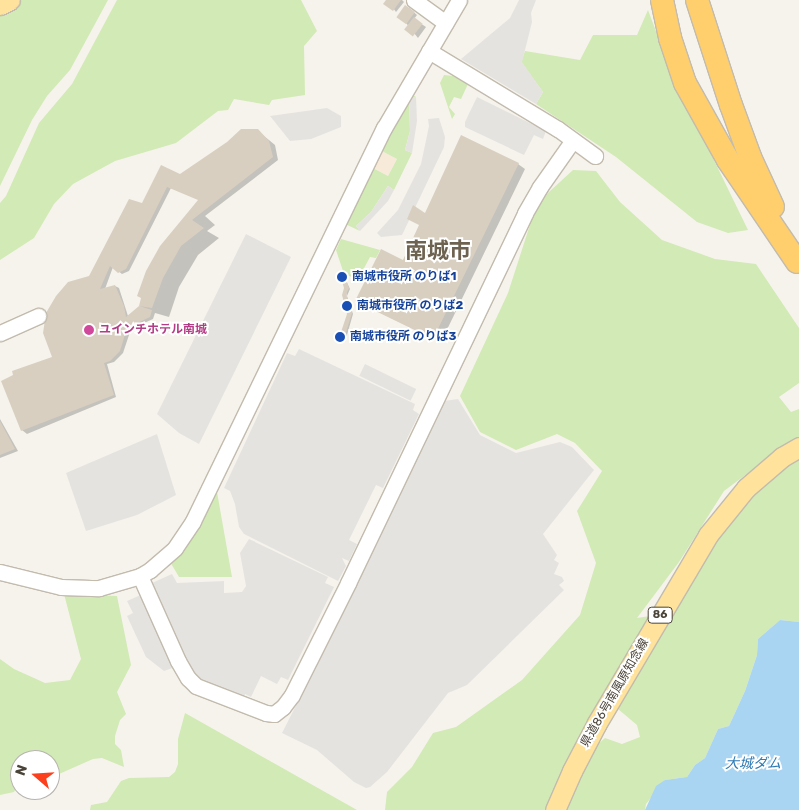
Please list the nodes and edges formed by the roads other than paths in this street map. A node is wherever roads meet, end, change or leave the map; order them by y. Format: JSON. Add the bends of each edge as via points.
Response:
{"nodes":[{"id":1,"x":10,"y":0,"type":"edge"},
{"id":2,"x":414,"y":0,"type":"edge"},
{"id":3,"x":459,"y":0,"type":"edge"},
{"id":4,"x":662,"y":0,"type":"edge"},
{"id":5,"x":697,"y":0,"type":"edge"},
{"id":6,"x":0,"y":5,"type":"edge"},
{"id":7,"x":446,"y":22,"type":"junction"},
{"id":8,"x":429,"y":51,"type":"junction"},
{"id":9,"x":573,"y":140,"type":"junction"},
{"id":10,"x":595,"y":156,"type":"dead end"},
{"id":11,"x":798,"y":263,"type":"edge"},
{"id":12,"x":38,"y":316,"type":"dead end"},
{"id":13,"x":0,"y":334,"type":"edge"},
{"id":14,"x":799,"y":446,"type":"edge"},
{"id":15,"x":0,"y":572,"type":"edge"},
{"id":16,"x":140,"y":576,"type":"junction"},
{"id":17,"x":555,"y":810,"type":"edge"}],
"edges":[{"from":1,"to":6,"type":"main road"},
{"from":2,"to":7,"type":"street"},
{"from":3,"to":7,"type":"street"},
{"from":4,"to":11,"type":"highway","via":[[670,38],[686,84],[728,160]]},
{"from":5,"to":11,"type":"highway","via":[[750,157]]},
{"from":7,"to":8,"type":"street"},
{"from":8,"to":9,"type":"street"},
{"from":8,"to":16,"type":"street","via":[[380,136],[193,521],[175,548]]},
{"from":9,"to":10,"type":"street"},
{"from":9,"to":16,"type":"street","via":[[526,213],[348,583],[284,707],[274,714],[266,713],[196,686],[178,661]]},
{"from":12,"to":13,"type":"street"},
{"from":14,"to":17,"type":"main road","name":"県道86号南風原知念線","number":"86","via":[[746,488],[708,535],[597,724]]},
{"from":15,"to":16,"type":"street","via":[[48,585],[74,588],[105,586]]}]}
